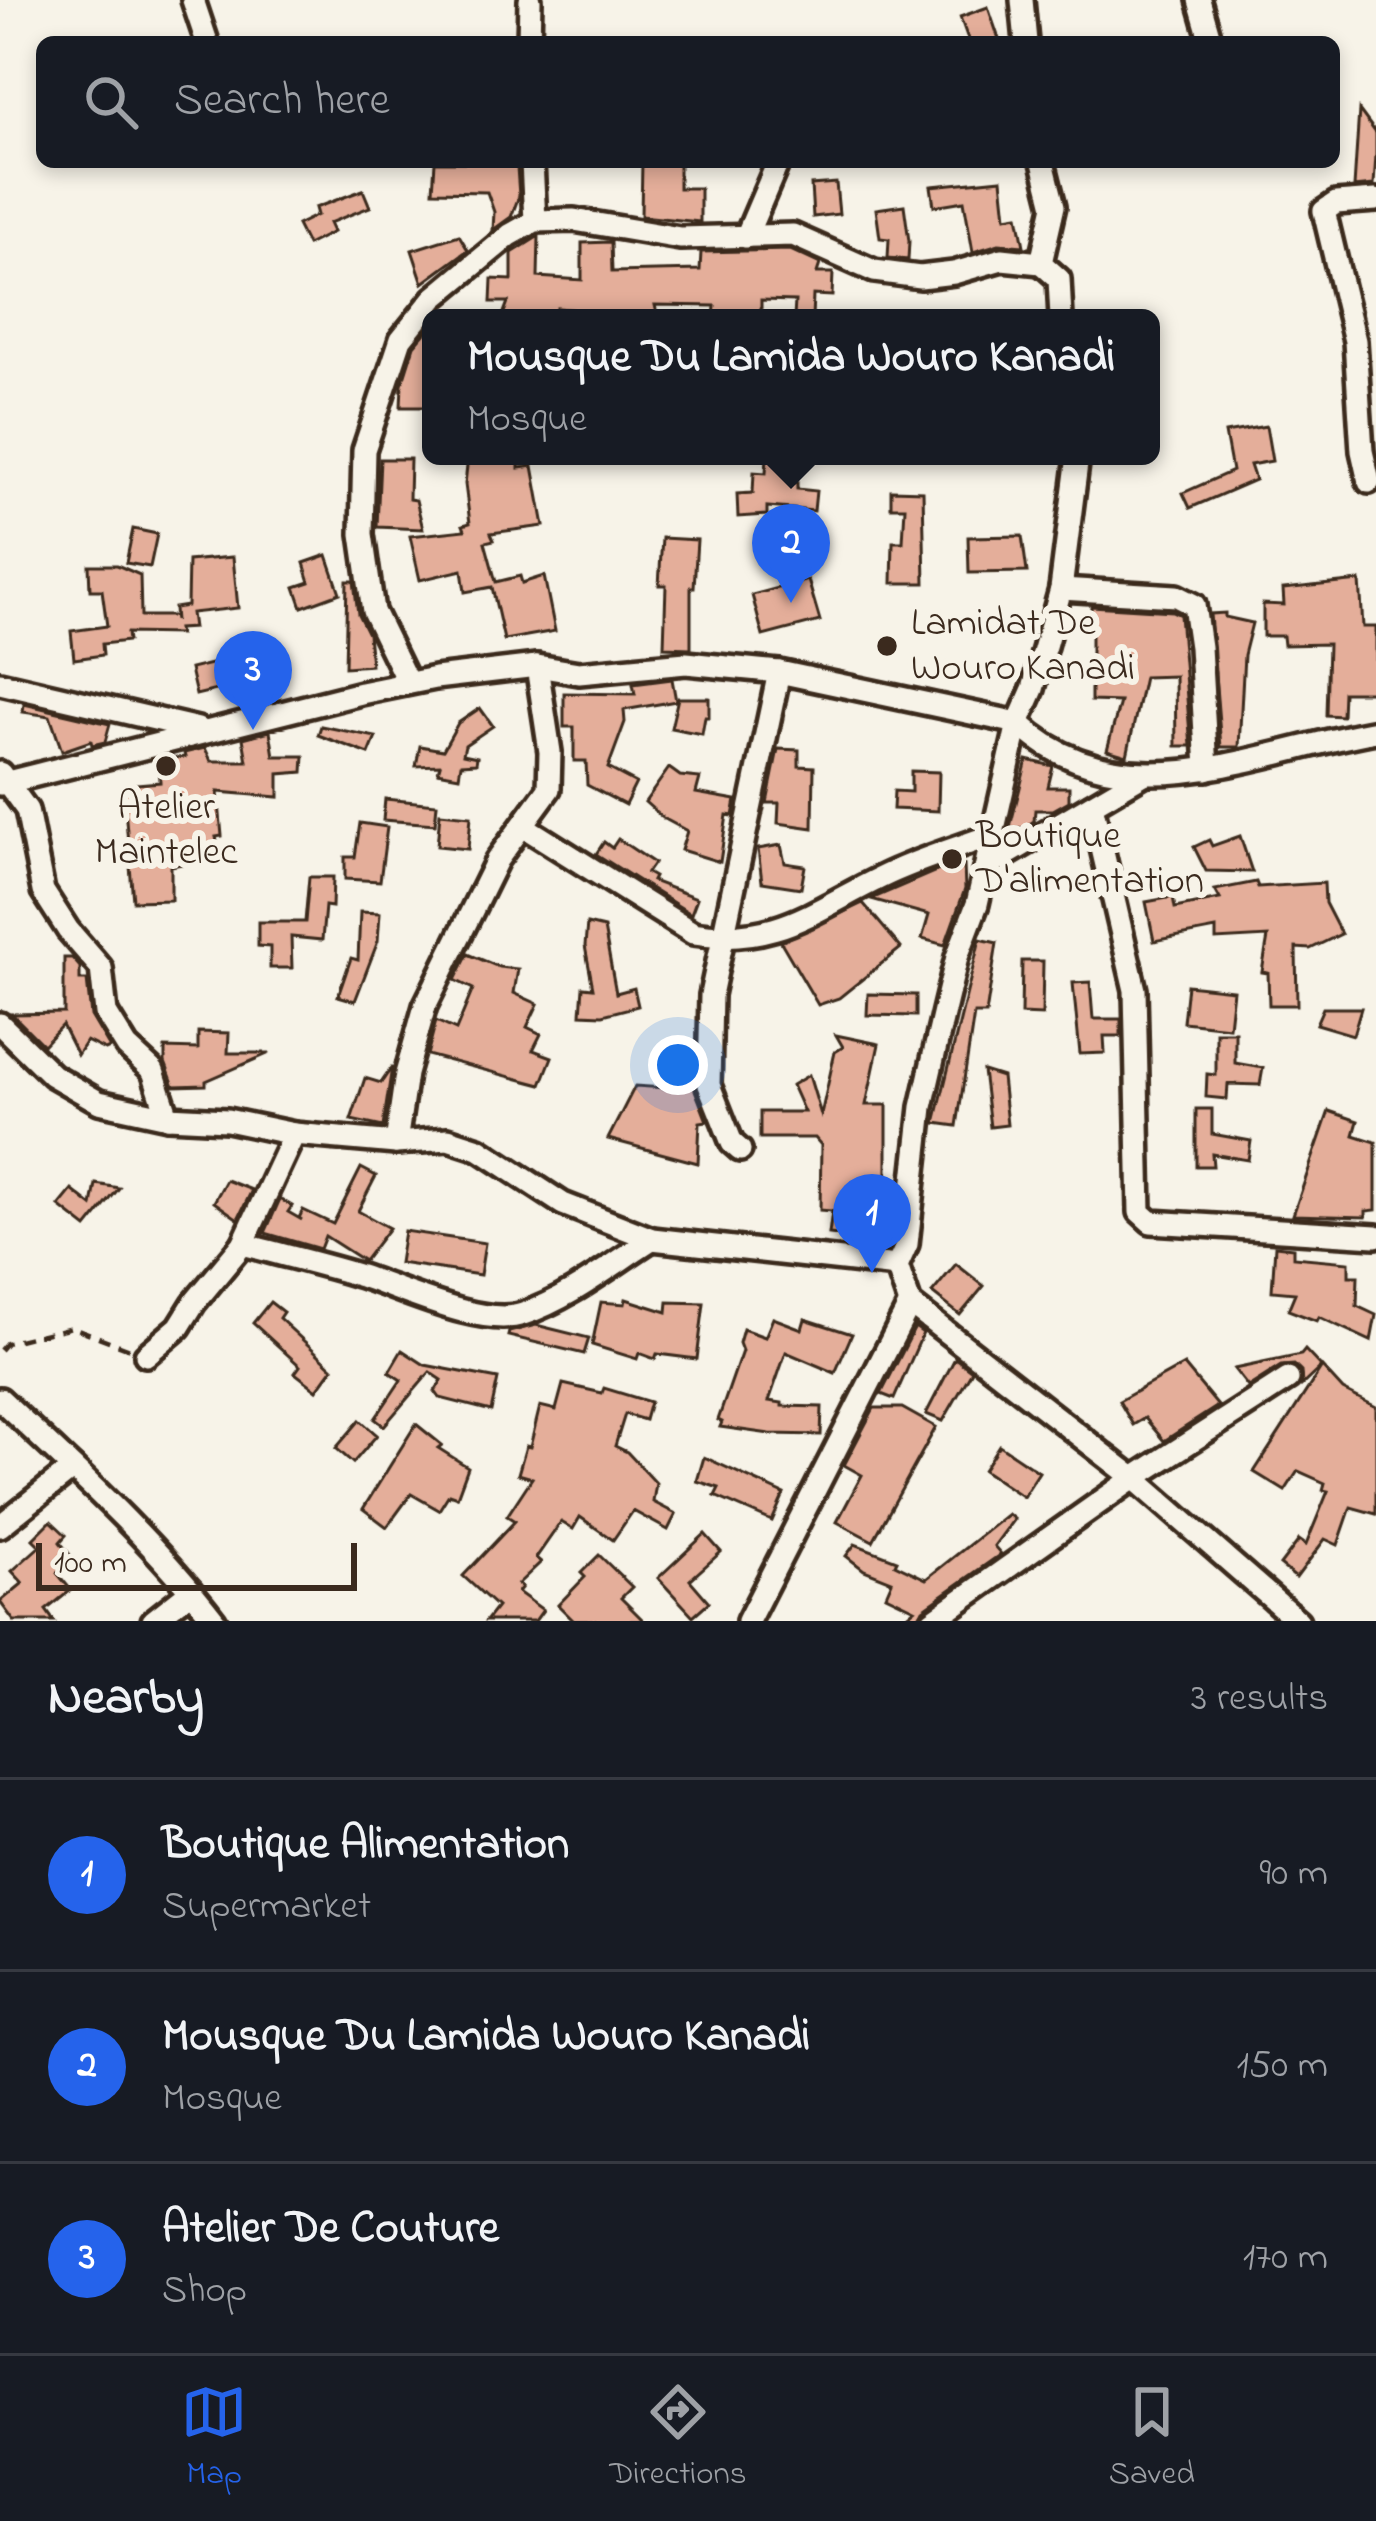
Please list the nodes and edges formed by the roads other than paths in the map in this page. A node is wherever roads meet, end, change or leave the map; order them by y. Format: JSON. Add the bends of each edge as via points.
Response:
{"nodes":[{"id":1,"x":193,"y":0,"type":"edge"},
{"id":2,"x":530,"y":0,"type":"edge"},
{"id":3,"x":1022,"y":0,"type":"edge"},
{"id":4,"x":1199,"y":0,"type":"edge"},
{"id":5,"x":205,"y":36,"type":"edge"},
{"id":6,"x":529,"y":36,"type":"edge"},
{"id":7,"x":1025,"y":36,"type":"edge"},
{"id":8,"x":1209,"y":36,"type":"edge"},
{"id":9,"x":532,"y":168,"type":"edge"},
{"id":10,"x":775,"y":168,"type":"edge"},
{"id":11,"x":1044,"y":168,"type":"edge"},
{"id":12,"x":1376,"y":200,"type":"edge"},
{"id":13,"x":535,"y":221,"type":"junction"},
{"id":14,"x":746,"y":237,"type":"junction"},
{"id":15,"x":1042,"y":263,"type":"junction"},
{"id":16,"x":425,"y":309,"type":"edge"},
{"id":17,"x":1060,"y":309,"type":"edge"},
{"id":18,"x":422,"y":311,"type":"edge"},
{"id":19,"x":1077,"y":465,"type":"edge"},
{"id":20,"x":1369,"y":482,"type":"dead end"},
{"id":21,"x":1061,"y":589,"type":"junction"},
{"id":22,"x":537,"y":666,"type":"junction"},
{"id":23,"x":779,"y":672,"type":"junction"},
{"id":24,"x":0,"y":682,"type":"edge"},
{"id":25,"x":407,"y":683,"type":"junction"},
{"id":26,"x":0,"y":693,"type":"edge"},
{"id":27,"x":1018,"y":723,"type":"junction"},
{"id":28,"x":203,"y":730,"type":"junction"},
{"id":29,"x":1376,"y":731,"type":"edge"},
{"id":30,"x":1207,"y":769,"type":"junction"},
{"id":31,"x":1144,"y":774,"type":"junction"},
{"id":32,"x":2,"y":780,"type":"edge"},
{"id":33,"x":1092,"y":805,"type":"junction"},
{"id":34,"x":523,"y":826,"type":"junction"},
{"id":35,"x":992,"y":835,"type":"junction"},
{"id":36,"x":986,"y":867,"type":"junction"},
{"id":37,"x":721,"y":937,"type":"junction"},
{"id":38,"x":0,"y":1024,"type":"edge"},
{"id":39,"x":168,"y":1117,"type":"junction"},
{"id":40,"x":293,"y":1134,"type":"junction"},
{"id":41,"x":396,"y":1143,"type":"junction"},
{"id":42,"x":740,"y":1150,"type":"dead end"},
{"id":43,"x":1376,"y":1236,"type":"edge"},
{"id":44,"x":652,"y":1239,"type":"junction"},
{"id":45,"x":244,"y":1244,"type":"junction"},
{"id":46,"x":897,"y":1265,"type":"junction"},
{"id":47,"x":910,"y":1304,"type":"junction"},
{"id":48,"x":146,"y":1355,"type":"road end"},
{"id":49,"x":1288,"y":1378,"type":"dead end"},
{"id":50,"x":0,"y":1399,"type":"edge"},
{"id":51,"x":73,"y":1468,"type":"junction"},
{"id":52,"x":1134,"y":1478,"type":"junction"},
{"id":53,"x":0,"y":1526,"type":"edge"},
{"id":54,"x":191,"y":1591,"type":"junction"},
{"id":55,"x":153,"y":1621,"type":"edge"},
{"id":56,"x":214,"y":1621,"type":"edge"},
{"id":57,"x":748,"y":1621,"type":"edge"},
{"id":58,"x":932,"y":1621,"type":"edge"},
{"id":59,"x":1298,"y":1621,"type":"edge"}],
"edges":[{"from":1,"to":5,"type":"street"},
{"from":2,"to":6,"type":"street"},
{"from":3,"to":7,"type":"street"},
{"from":4,"to":8,"type":"street"},
{"from":9,"to":13,"type":"street"},
{"from":10,"to":14,"type":"street"},
{"from":11,"to":15,"type":"street","via":[[1054,206]]},
{"from":12,"to":20,"type":"street","via":[[1324,211],[1355,341]]},
{"from":13,"to":14,"type":"street"},
{"from":13,"to":16,"type":"street"},
{"from":14,"to":15,"type":"street","via":[[793,235],[874,271],[920,277],[1002,260]]},
{"from":15,"to":17,"type":"street","via":[[1058,278]]},
{"from":18,"to":25,"type":"street","via":[[401,339],[364,450],[362,533],[374,611]]},
{"from":19,"to":21,"type":"street"},
{"from":21,"to":27,"type":"street"},
{"from":21,"to":30,"type":"street","via":[[1177,596],[1194,605]]},
{"from":22,"to":23,"type":"street","via":[[579,673],[686,663]]},
{"from":22,"to":25,"type":"street"},
{"from":22,"to":34,"type":"street","via":[[549,789]]},
{"from":23,"to":27,"type":"street"},
{"from":23,"to":37,"type":"street"},
{"from":24,"to":26,"type":"street"},
{"from":24,"to":28,"type":"street"},
{"from":25,"to":28,"type":"street"},
{"from":27,"to":31,"type":"street","via":[[1075,761]]},
{"from":27,"to":35,"type":"street"},
{"from":28,"to":32,"type":"street"},
{"from":29,"to":30,"type":"street"},
{"from":30,"to":31,"type":"street"},
{"from":31,"to":33,"type":"street"},
{"from":32,"to":39,"type":"street","via":[[28,810],[44,891],[101,968],[106,1013],[153,1071]]},
{"from":33,"to":36,"type":"street"},
{"from":33,"to":43,"type":"street","via":[[1135,990],[1140,1212],[1151,1222]]},
{"from":34,"to":37,"type":"street","via":[[680,926]]},
{"from":34,"to":41,"type":"street","via":[[497,860],[425,1006]]},
{"from":35,"to":36,"type":"street"},
{"from":35,"to":37,"type":"street","via":[[896,871],[779,930]]},
{"from":36,"to":46,"type":"street","via":[[922,1108],[907,1244]]},
{"from":37,"to":42,"type":"street","via":[[708,1025],[710,1084]]},
{"from":38,"to":39,"type":"street","via":[[52,1075],[99,1102]]},
{"from":39,"to":40,"type":"street"},
{"from":40,"to":41,"type":"street"},
{"from":40,"to":45,"type":"street"},
{"from":41,"to":44,"type":"street","via":[[448,1139],[479,1148],[562,1204]]},
{"from":44,"to":45,"type":"street","via":[[545,1304],[498,1317]]},
{"from":44,"to":46,"type":"street"},
{"from":45,"to":48,"type":"street","via":[[179,1328]]},
{"from":46,"to":47,"type":"street"},
{"from":47,"to":52,"type":"street"},
{"from":47,"to":57,"type":"street"},
{"from":49,"to":52,"type":"street"},
{"from":50,"to":51,"type":"street"},
{"from":51,"to":53,"type":"street"},
{"from":51,"to":54,"type":"street"},
{"from":52,"to":58,"type":"street"},
{"from":52,"to":59,"type":"street"},
{"from":54,"to":55,"type":"street"},
{"from":54,"to":56,"type":"street"}]}
